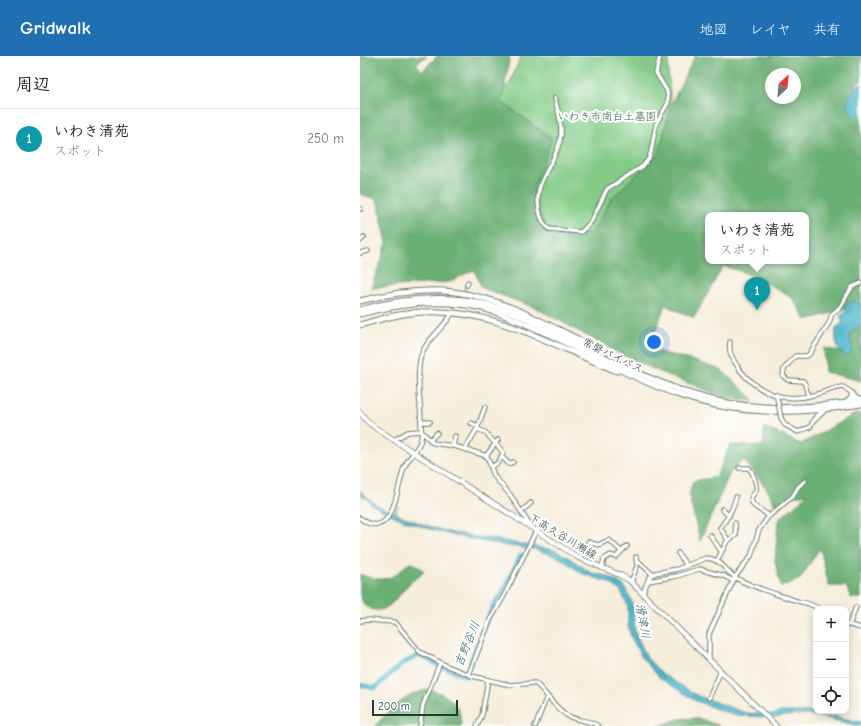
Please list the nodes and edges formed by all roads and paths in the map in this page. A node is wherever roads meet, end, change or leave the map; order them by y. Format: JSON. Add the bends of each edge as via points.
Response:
{"nodes":[{"id":1,"x":660,"y":56,"type":"edge"},
{"id":2,"x":555,"y":98,"type":"dead end"},
{"id":3,"x":364,"y":237,"type":"dead end"},
{"id":4,"x":360,"y":241,"type":"edge"},
{"id":5,"x":368,"y":251,"type":"dead end"},
{"id":6,"x":360,"y":253,"type":"edge"},
{"id":7,"x":861,"y":283,"type":"edge"},
{"id":8,"x":360,"y":301,"type":"edge"},
{"id":9,"x":360,"y":310,"type":"edge"},
{"id":10,"x":360,"y":314,"type":"edge"},
{"id":11,"x":451,"y":315,"type":"tunnel mouth"},
{"id":12,"x":360,"y":324,"type":"edge"},
{"id":13,"x":730,"y":342,"type":"dead end"},
{"id":14,"x":620,"y":365,"type":"junction"},
{"id":15,"x":644,"y":381,"type":"junction"},
{"id":16,"x":852,"y":394,"type":"junction"},
{"id":17,"x":808,"y":396,"type":"junction"},
{"id":18,"x":776,"y":397,"type":"junction"},
{"id":19,"x":861,"y":400,"type":"edge"},
{"id":20,"x":845,"y":403,"type":"junction"},
{"id":21,"x":861,"y":404,"type":"edge"},
{"id":22,"x":485,"y":407,"type":"dead end"},
{"id":23,"x":825,"y":410,"type":"junction"},
{"id":24,"x":360,"y":412,"type":"edge"},
{"id":25,"x":808,"y":412,"type":"junction"},
{"id":26,"x":814,"y":420,"type":"junction"},
{"id":27,"x":421,"y":422,"type":"junction"},
{"id":28,"x":430,"y":422,"type":"dead end"},
{"id":29,"x":470,"y":423,"type":"dead end"},
{"id":30,"x":478,"y":428,"type":"junction"},
{"id":31,"x":421,"y":431,"type":"junction"},
{"id":32,"x":437,"y":433,"type":"dead end"},
{"id":33,"x":455,"y":436,"type":"dead end"},
{"id":34,"x":394,"y":440,"type":"junction"},
{"id":35,"x":430,"y":440,"type":"junction"},
{"id":36,"x":497,"y":442,"type":"junction"},
{"id":37,"x":453,"y":446,"type":"junction"},
{"id":38,"x":465,"y":449,"type":"junction"},
{"id":39,"x":415,"y":453,"type":"junction"},
{"id":40,"x":486,"y":456,"type":"junction"},
{"id":41,"x":502,"y":457,"type":"junction"},
{"id":42,"x":513,"y":462,"type":"dead end"},
{"id":43,"x":492,"y":466,"type":"junction"},
{"id":44,"x":739,"y":468,"type":"dead end"},
{"id":45,"x":805,"y":481,"type":"dead end"},
{"id":46,"x":736,"y":497,"type":"dead end"},
{"id":47,"x":531,"y":502,"type":"dead end"},
{"id":48,"x":722,"y":509,"type":"dead end"},
{"id":49,"x":521,"y":512,"type":"junction"},
{"id":50,"x":729,"y":516,"type":"junction"},
{"id":51,"x":360,"y":518,"type":"edge"},
{"id":52,"x":768,"y":518,"type":"junction"},
{"id":53,"x":735,"y":523,"type":"dead end"},
{"id":54,"x":741,"y":527,"type":"dead end"},
{"id":55,"x":736,"y":529,"type":"junction"},
{"id":56,"x":534,"y":530,"type":"junction"},
{"id":57,"x":710,"y":535,"type":"dead end"},
{"id":58,"x":728,"y":540,"type":"junction"},
{"id":59,"x":588,"y":542,"type":"dead end"},
{"id":60,"x":624,"y":549,"type":"junction"},
{"id":61,"x":722,"y":551,"type":"junction"},
{"id":62,"x":628,"y":552,"type":"dead end"},
{"id":63,"x":678,"y":553,"type":"dead end"},
{"id":64,"x":717,"y":561,"type":"junction"},
{"id":65,"x":642,"y":566,"type":"junction"},
{"id":66,"x":649,"y":566,"type":"dead end"},
{"id":67,"x":686,"y":566,"type":"junction"},
{"id":68,"x":602,"y":568,"type":"junction"},
{"id":69,"x":652,"y":574,"type":"junction"},
{"id":70,"x":734,"y":579,"type":"junction"},
{"id":71,"x":631,"y":582,"type":"junction"},
{"id":72,"x":648,"y":582,"type":"junction"},
{"id":73,"x":643,"y":593,"type":"junction"},
{"id":74,"x":814,"y":606,"type":"edge"},
{"id":75,"x":856,"y":606,"type":"dead end"},
{"id":76,"x":360,"y":621,"type":"edge"},
{"id":77,"x":849,"y":622,"type":"edge"},
{"id":78,"x":849,"y":624,"type":"edge"},
{"id":79,"x":861,"y":628,"type":"edge"},
{"id":80,"x":709,"y":659,"type":"junction"},
{"id":81,"x":439,"y":664,"type":"junction"},
{"id":82,"x":721,"y":671,"type":"junction"},
{"id":83,"x":467,"y":674,"type":"junction"},
{"id":84,"x":488,"y":680,"type":"junction"},
{"id":85,"x":548,"y":696,"type":"junction"},
{"id":86,"x":709,"y":698,"type":"dead end"},
{"id":87,"x":420,"y":726,"type":"edge"},
{"id":88,"x":477,"y":726,"type":"edge"},
{"id":89,"x":535,"y":726,"type":"edge"},
{"id":90,"x":596,"y":726,"type":"edge"},
{"id":91,"x":775,"y":726,"type":"edge"}],
"edges":[{"from":1,"to":2,"type":"street","via":[[656,73],[667,91],[668,103],[656,124],[651,152],[642,166],[606,189],[591,222],[581,232],[548,229],[542,222],[540,212],[540,187],[561,135]]},
{"from":3,"to":4,"type":"street"},
{"from":5,"to":6,"type":"street"},
{"from":7,"to":17,"type":"street","via":[[852,287],[840,307],[832,314],[810,353],[807,356],[795,356],[784,369],[783,376],[788,380],[803,381]]},
{"from":8,"to":14,"type":"highway","via":[[396,292],[430,290],[482,296],[507,305],[590,345]]},
{"from":9,"to":14,"type":"highway","name":"常磐バイパス","via":[[388,302],[426,298],[466,300],[526,318]]},
{"from":10,"to":15,"type":"highway","name":"常磐バイパス","via":[[416,303],[482,308],[523,323]]},
{"from":11,"to":27,"type":"street","via":[[420,359]]},
{"from":12,"to":15,"type":"highway","via":[[423,312],[475,316],[522,330],[597,364]]},
{"from":13,"to":18,"type":"street","via":[[729,352],[745,376],[754,385]]},
{"from":14,"to":20,"type":"highway","name":"常磐バイパス","via":[[684,392],[735,404],[766,408],[808,408]]},
{"from":15,"to":25,"type":"highway","name":"常磐バイパス","via":[[682,396],[725,407],[763,412]]},
{"from":16,"to":17,"type":"street","via":[[847,389],[839,388]]},
{"from":16,"to":19,"type":"highway"},
{"from":16,"to":20,"type":"highway","via":[[852,398]]},
{"from":17,"to":18,"type":"street"},
{"from":18,"to":26,"type":"street","bridge":true,"via":[[785,425],[798,432],[810,427]]},
{"from":19,"to":20,"type":"highway","name":"常磐バイパス"},
{"from":21,"to":23,"type":"highway","name":"常磐バイパス"},
{"from":22,"to":30,"type":"street"},
{"from":23,"to":25,"type":"highway","name":"常磐バイパス"},
{"from":23,"to":26,"type":"highway"},
{"from":24,"to":34,"type":"main road","name":"下高久谷川瀬線","via":[[372,425]]},
{"from":25,"to":26,"type":"highway"},
{"from":27,"to":28,"type":"street"},
{"from":27,"to":31,"type":"street"},
{"from":29,"to":30,"type":"street"},
{"from":30,"to":36,"type":"street"},
{"from":30,"to":38,"type":"street"},
{"from":31,"to":34,"type":"street","via":[[408,432]]},
{"from":31,"to":35,"type":"street"},
{"from":31,"to":39,"type":"street","via":[[421,439]]},
{"from":32,"to":35,"type":"street"},
{"from":33,"to":37,"type":"street"},
{"from":34,"to":39,"type":"main road","name":"下高久谷川瀬線"},
{"from":35,"to":37,"type":"street","via":[[440,445]]},
{"from":36,"to":40,"type":"street"},
{"from":36,"to":41,"type":"street","via":[[504,450]]},
{"from":37,"to":38,"type":"street"},
{"from":38,"to":40,"type":"street"},
{"from":39,"to":51,"type":"street","via":[[404,468],[394,509],[382,523],[374,525]]},
{"from":39,"to":56,"type":"main road","name":"下高久谷川瀬線"},
{"from":40,"to":43,"type":"street"},
{"from":41,"to":42,"type":"street","via":[[509,464]]},
{"from":41,"to":43,"type":"street"},
{"from":43,"to":49,"type":"street","via":[[497,481]]},
{"from":44,"to":52,"type":"street","via":[[750,468],[752,471],[756,488],[752,498],[753,505],[757,510],[767,514]]},
{"from":45,"to":52,"type":"street","via":[[793,496]]},
{"from":46,"to":50,"type":"street"},
{"from":47,"to":49,"type":"street"},
{"from":48,"to":50,"type":"street"},
{"from":49,"to":56,"type":"street"},
{"from":50,"to":58,"type":"street","via":[[720,528]]},
{"from":52,"to":70,"type":"street","via":[[759,530],[751,556]]},
{"from":53,"to":55,"type":"street"},
{"from":54,"to":55,"type":"street"},
{"from":55,"to":58,"type":"street","via":[[736,535]]},
{"from":56,"to":68,"type":"main road","name":"下高久谷川瀬線","via":[[578,558]]},
{"from":56,"to":83,"type":"street","via":[[526,552],[514,570]]},
{"from":57,"to":61,"type":"street","via":[[716,539]]},
{"from":58,"to":61,"type":"street"},
{"from":59,"to":60,"type":"street","via":[[598,545],[609,540]]},
{"from":60,"to":62,"type":"street"},
{"from":60,"to":68,"type":"street","via":[[616,557],[611,555],[604,559]]},
{"from":61,"to":64,"type":"street"},
{"from":63,"to":67,"type":"street"},
{"from":64,"to":67,"type":"street","via":[[706,558]]},
{"from":64,"to":70,"type":"street","via":[[725,566]]},
{"from":65,"to":66,"type":"street"},
{"from":65,"to":69,"type":"street"},
{"from":65,"to":71,"type":"street","via":[[636,558],[637,566]]},
{"from":67,"to":69,"type":"street"},
{"from":68,"to":71,"type":"main road","name":"下高久谷川瀬線"},
{"from":69,"to":72,"type":"street"},
{"from":70,"to":72,"type":"street","via":[[699,569]]},
{"from":70,"to":74,"type":"street"},
{"from":70,"to":80,"type":"street","via":[[710,634]]},
{"from":71,"to":73,"type":"main road","name":"下高久谷川瀬線"},
{"from":72,"to":73,"type":"street"},
{"from":73,"to":80,"type":"main road","name":"下高久谷川瀬線"},
{"from":75,"to":77,"type":"street"},
{"from":76,"to":81,"type":"street","via":[[395,622],[420,652]]},
{"from":78,"to":79,"type":"street"},
{"from":80,"to":82,"type":"main road","name":"下高久谷川瀬線"},
{"from":81,"to":83,"type":"street"},
{"from":81,"to":87,"type":"street","via":[[423,705]]},
{"from":82,"to":86,"type":"street"},
{"from":82,"to":91,"type":"main road","name":"下高久谷川瀬線"},
{"from":83,"to":84,"type":"street"},
{"from":84,"to":85,"type":"street","via":[[510,685],[535,683]]},
{"from":84,"to":88,"type":"street","via":[[482,715]]},
{"from":85,"to":89,"type":"street"},
{"from":85,"to":90,"type":"street","via":[[560,711]]}]}
